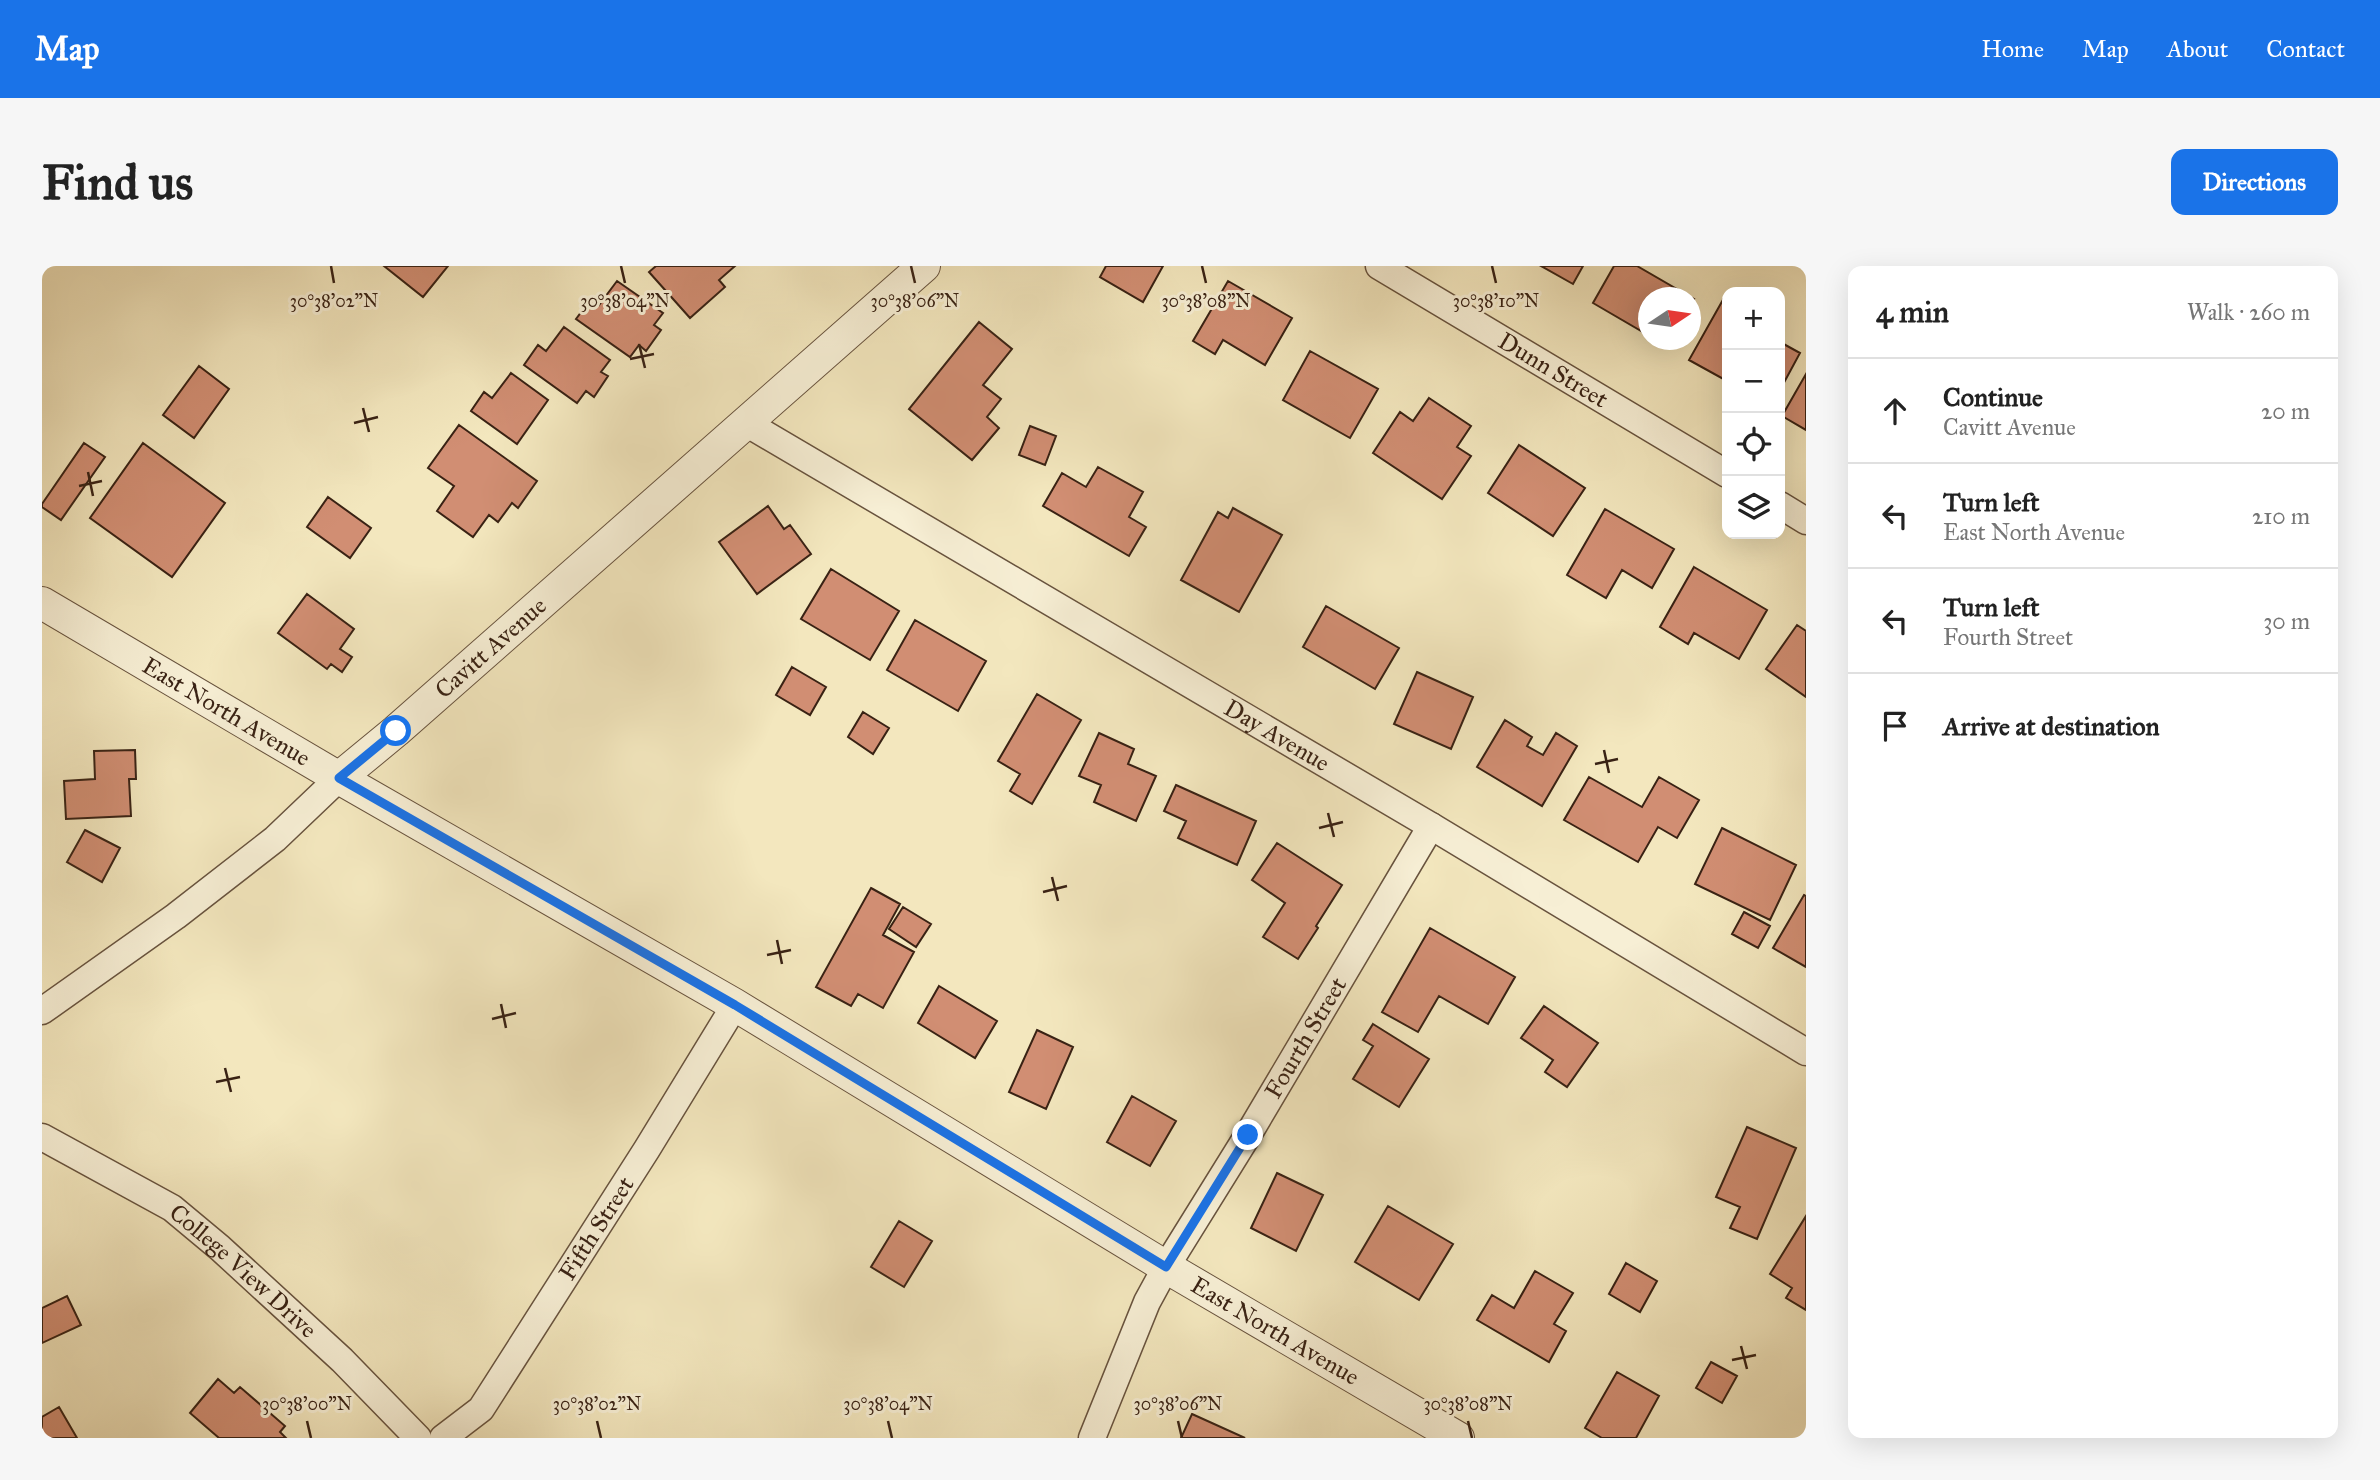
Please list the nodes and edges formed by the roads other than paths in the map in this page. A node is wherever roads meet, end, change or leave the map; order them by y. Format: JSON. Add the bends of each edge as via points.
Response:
{"nodes":[{"id":1,"x":924,"y":266,"type":"edge"},
{"id":2,"x":1380,"y":266,"type":"edge"},
{"id":3,"x":746,"y":423,"type":"junction"},
{"id":4,"x":1722,"y":471,"type":"edge"},
{"id":5,"x":1785,"y":508,"type":"edge"},
{"id":6,"x":1806,"y":521,"type":"edge"},
{"id":7,"x":42,"y":603,"type":"edge"},
{"id":8,"x":339,"y":778,"type":"junction"},
{"id":9,"x":1431,"y":826,"type":"junction"},
{"id":10,"x":735,"y":1005,"type":"junction"},
{"id":11,"x":42,"y":1011,"type":"edge"},
{"id":12,"x":1806,"y":1052,"type":"edge"},
{"id":13,"x":42,"y":1137,"type":"edge"},
{"id":14,"x":1166,"y":1267,"type":"junction"},
{"id":15,"x":418,"y":1438,"type":"edge"},
{"id":16,"x":443,"y":1438,"type":"edge"},
{"id":17,"x":1092,"y":1438,"type":"edge"},
{"id":18,"x":1458,"y":1438,"type":"edge"}],
"edges":[{"from":1,"to":3,"type":"street","name":"Cavitt Avenue"},
{"from":2,"to":4,"type":"street","name":"Dunn Street"},
{"from":3,"to":8,"type":"street","name":"Cavitt Avenue"},
{"from":3,"to":9,"type":"street","name":"Day Avenue"},
{"from":5,"to":6,"type":"street"},
{"from":7,"to":8,"type":"street","name":"East North Avenue"},
{"from":8,"to":10,"type":"street","name":"East North Avenue"},
{"from":8,"to":11,"type":"street","name":"Cavitt Avenue","via":[[275,839]]},
{"from":9,"to":12,"type":"street","name":"Day Avenue"},
{"from":9,"to":14,"type":"street","name":"Fourth Street"},
{"from":10,"to":14,"type":"street","name":"East North Avenue"},
{"from":10,"to":16,"type":"street","name":"Fifth Street","via":[[481,1409]]},
{"from":13,"to":15,"type":"street","name":"College View Drive","via":[[172,1208],[342,1360]]},
{"from":14,"to":17,"type":"street","name":"Fourth Street","via":[[1147,1302]]},
{"from":14,"to":18,"type":"street","name":"East North Avenue"}]}
